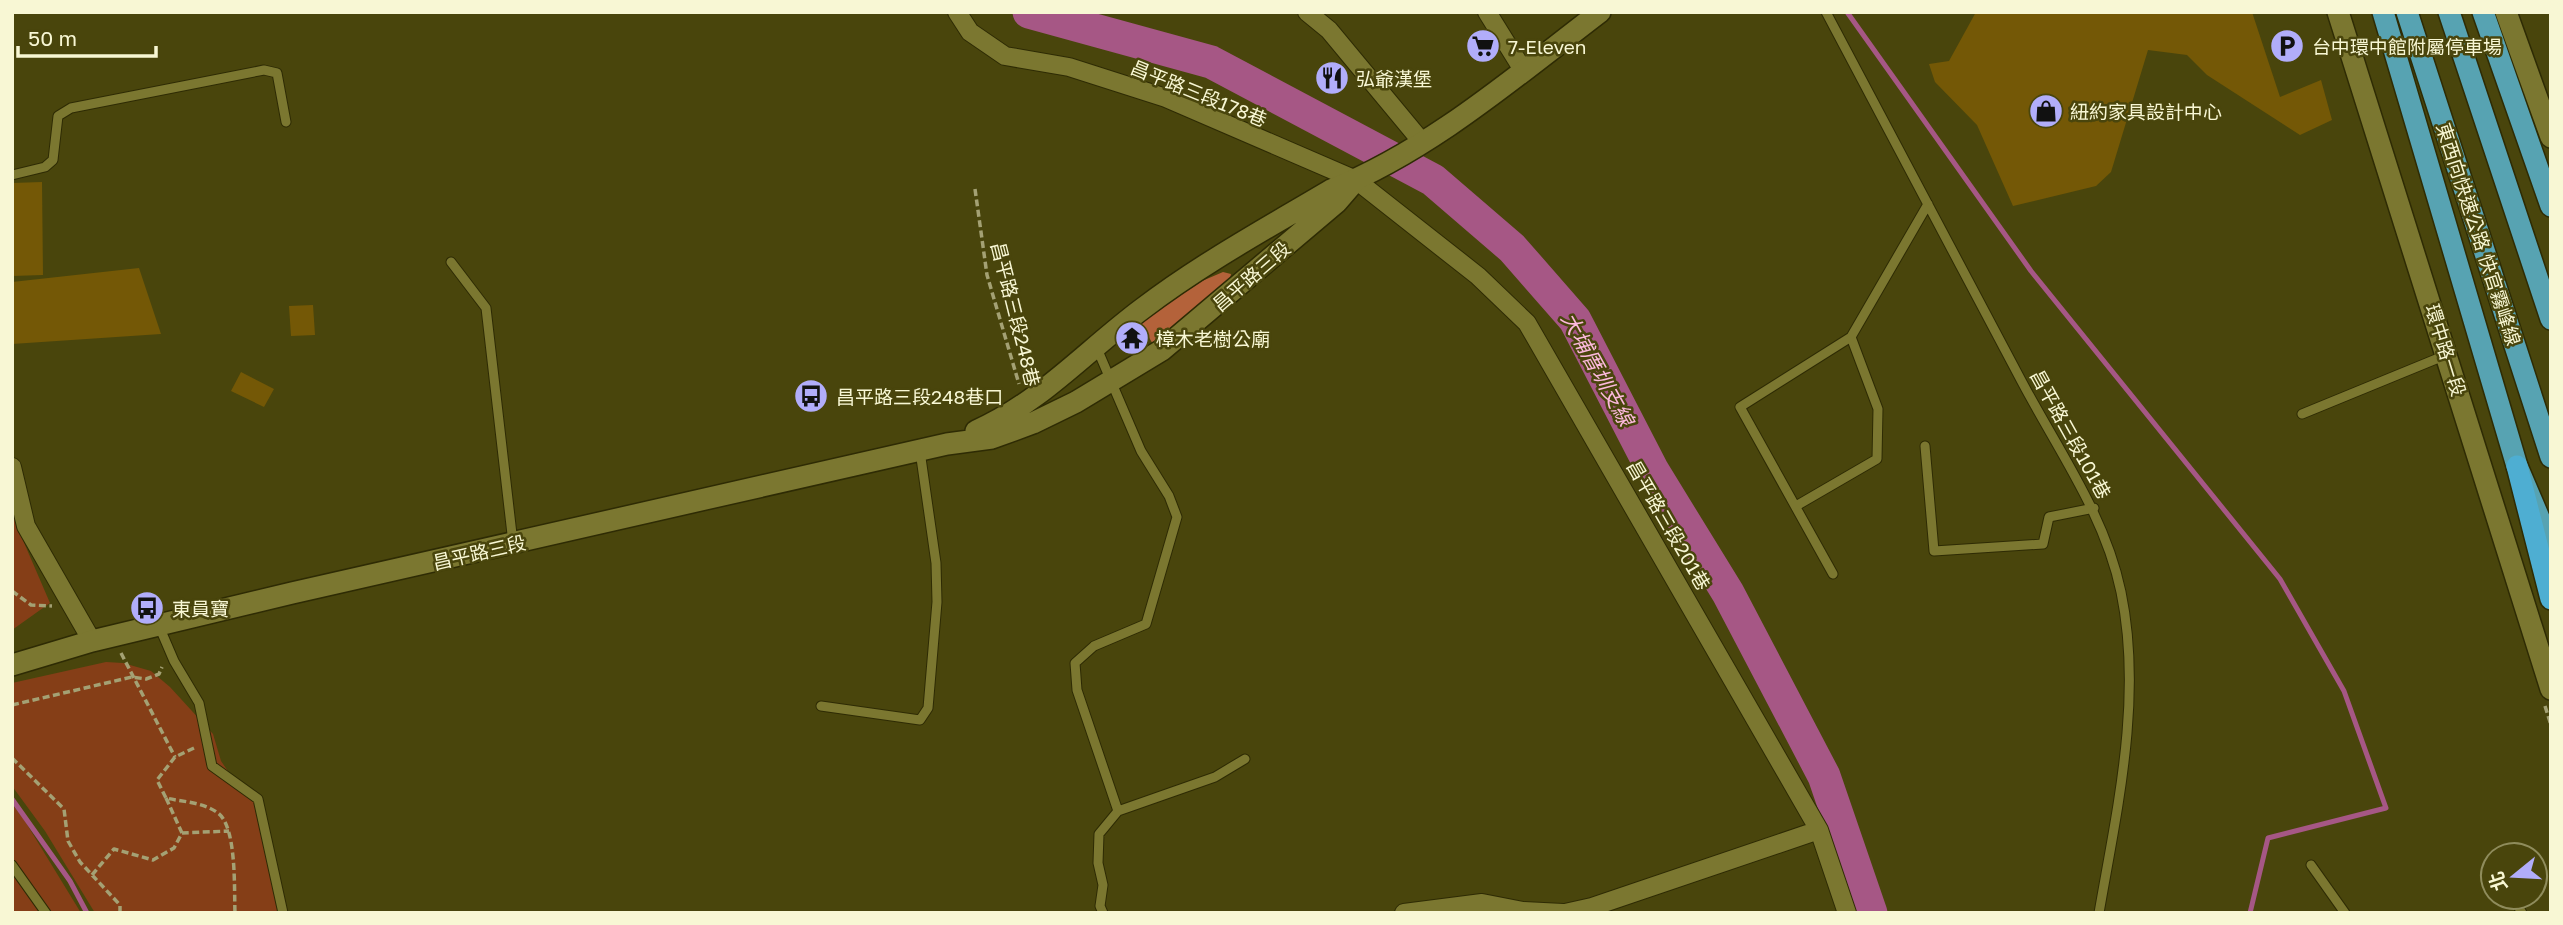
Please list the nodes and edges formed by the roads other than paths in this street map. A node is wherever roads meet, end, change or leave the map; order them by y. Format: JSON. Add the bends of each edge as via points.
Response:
{"nodes":[{"id":1,"x":957,"y":12,"type":"edge"},
{"id":2,"x":1307,"y":12,"type":"edge"},
{"id":3,"x":1487,"y":12,"type":"edge"},
{"id":4,"x":1600,"y":12,"type":"edge"},
{"id":5,"x":1826,"y":12,"type":"edge"},
{"id":6,"x":2338,"y":12,"type":"edge"},
{"id":7,"x":2383,"y":12,"type":"edge"},
{"id":8,"x":2407,"y":12,"type":"edge"},
{"id":9,"x":2449,"y":12,"type":"edge"},
{"id":10,"x":2483,"y":12,"type":"edge"},
{"id":11,"x":2506,"y":12,"type":"edge"},
{"id":12,"x":1523,"y":70,"type":"junction"},
{"id":13,"x":286,"y":122,"type":"dead end"},
{"id":14,"x":2551,"y":137,"type":"edge"},
{"id":15,"x":1422,"y":142,"type":"junction"},
{"id":16,"x":12,"y":175,"type":"edge"},
{"id":17,"x":1356,"y":180,"type":"junction"},
{"id":18,"x":1928,"y":204,"type":"junction"},
{"id":19,"x":2551,"y":206,"type":"edge"},
{"id":20,"x":451,"y":262,"type":"dead end"},
{"id":21,"x":2551,"y":319,"type":"edge"},
{"id":22,"x":1851,"y":337,"type":"junction"},
{"id":23,"x":1095,"y":343,"type":"junction"},
{"id":24,"x":2448,"y":354,"type":"junction"},
{"id":25,"x":1110,"y":379,"type":"junction"},
{"id":26,"x":2302,"y":414,"type":"dead end"},
{"id":27,"x":947,"y":444,"type":"junction"},
{"id":28,"x":1925,"y":446,"type":"dead end"},
{"id":29,"x":920,"y":450,"type":"junction"},
{"id":30,"x":2551,"y":457,"type":"edge"},
{"id":31,"x":2517,"y":466,"type":"junction"},
{"id":32,"x":12,"y":467,"type":"edge"},
{"id":33,"x":1796,"y":506,"type":"junction"},
{"id":34,"x":2094,"y":509,"type":"junction"},
{"id":35,"x":513,"y":544,"type":"junction"},
{"id":36,"x":2551,"y":546,"type":"edge"},
{"id":37,"x":1833,"y":574,"type":"dead end"},
{"id":38,"x":2551,"y":599,"type":"edge"},
{"id":39,"x":158,"y":625,"type":"junction"},
{"id":40,"x":92,"y":641,"type":"junction"},
{"id":41,"x":14,"y":663,"type":"edge"},
{"id":42,"x":2551,"y":689,"type":"edge"},
{"id":43,"x":821,"y":706,"type":"dead end"},
{"id":44,"x":1245,"y":759,"type":"dead end"},
{"id":45,"x":1118,"y":811,"type":"junction"},
{"id":46,"x":1819,"y":830,"type":"junction"},
{"id":47,"x":2311,"y":864,"type":"dead end"},
{"id":48,"x":12,"y":865,"type":"edge"},
{"id":49,"x":46,"y":913,"type":"edge"},
{"id":50,"x":283,"y":913,"type":"edge"},
{"id":51,"x":1104,"y":913,"type":"edge"},
{"id":52,"x":1404,"y":913,"type":"edge"},
{"id":53,"x":1564,"y":913,"type":"edge"},
{"id":54,"x":1847,"y":913,"type":"edge"},
{"id":55,"x":2099,"y":913,"type":"edge"},
{"id":56,"x":2345,"y":913,"type":"edge"}],
"edges":[{"from":1,"to":17,"type":"street","name":"昌平路三段178巷","via":[[970,32],[1005,56],[1069,67],[1166,98]]},
{"from":2,"to":15,"type":"street","via":[[1329,30]]},
{"from":3,"to":12,"type":"street"},
{"from":4,"to":12,"type":"street","name":"昌平路三段"},
{"from":5,"to":18,"type":"lane","name":"昌平路三段101巷"},
{"from":6,"to":24,"type":"street","name":"環中路一段"},
{"from":7,"to":31,"type":"highway"},
{"from":8,"to":30,"type":"highway","name":"東西向快速公路 快官霧峰線"},
{"from":9,"to":21,"type":"highway"},
{"from":10,"to":19,"type":"highway"},
{"from":11,"to":14,"type":"street"},
{"from":12,"to":15,"type":"street","name":"昌平路三段"},
{"from":13,"to":16,"type":"lane","via":[[277,73],[264,69],[71,108],[58,116],[53,160],[45,167]]},
{"from":15,"to":17,"type":"street","name":"昌平路三段"},
{"from":17,"to":23,"type":"street","name":"昌平路三段","via":[[1331,190],[1173,285]]},
{"from":17,"to":25,"type":"street","name":"昌平路三段","via":[[1337,202],[1202,319],[1162,350]]},
{"from":17,"to":46,"type":"street","name":"昌平路三段201巷","via":[[1478,276],[1527,323]]},
{"from":18,"to":22,"type":"lane"},
{"from":18,"to":34,"type":"lane","name":"昌平路三段101巷"},
{"from":20,"to":35,"type":"lane","via":[[486,308]]},
{"from":22,"to":33,"type":"lane","via":[[1878,409],[1877,458]]},
{"from":22,"to":33,"type":"lane","via":[[1740,407]]},
{"from":23,"to":25,"type":"lane"},
{"from":23,"to":27,"type":"street","name":"昌平路三段","via":[[1024,404]]},
{"from":24,"to":26,"type":"lane"},
{"from":24,"to":42,"type":"street","name":"環中路一段"},
{"from":25,"to":27,"type":"street","name":"昌平路三段","via":[[1033,423],[992,438]]},
{"from":25,"to":45,"type":"lane","via":[[1177,517],[1146,624],[1094,646],[1076,663],[1077,690]]},
{"from":27,"to":29,"type":"street","name":"昌平路三段"},
{"from":28,"to":34,"type":"lane","via":[[1934,551],[2043,544],[2049,517]]},
{"from":29,"to":35,"type":"street","name":"昌平路三段"},
{"from":29,"to":43,"type":"lane","via":[[936,563],[928,708],[920,720]]},
{"from":31,"to":36,"type":"highway"},
{"from":31,"to":38,"type":"highway"},
{"from":32,"to":40,"type":"street","via":[[26,526]]},
{"from":33,"to":37,"type":"lane"},
{"from":34,"to":55,"type":"lane","name":"昌平路三段101巷","via":[[2121,592],[2130,686],[2121,786]]},
{"from":35,"to":39,"type":"street","name":"昌平路三段"},
{"from":39,"to":40,"type":"street","name":"昌平路三段"},
{"from":39,"to":50,"type":"lane","via":[[199,703],[212,766],[258,799]]},
{"from":40,"to":41,"type":"street","name":"昌平路三段"},
{"from":44,"to":45,"type":"lane","via":[[1215,777]]},
{"from":45,"to":51,"type":"lane","via":[[1099,834],[1100,906]]},
{"from":46,"to":53,"type":"street"},
{"from":46,"to":54,"type":"street","name":"昌平路三段201巷"},
{"from":47,"to":56,"type":"lane"},
{"from":48,"to":49,"type":"lane"},
{"from":52,"to":53,"type":"street","via":[[1482,903]]}]}
